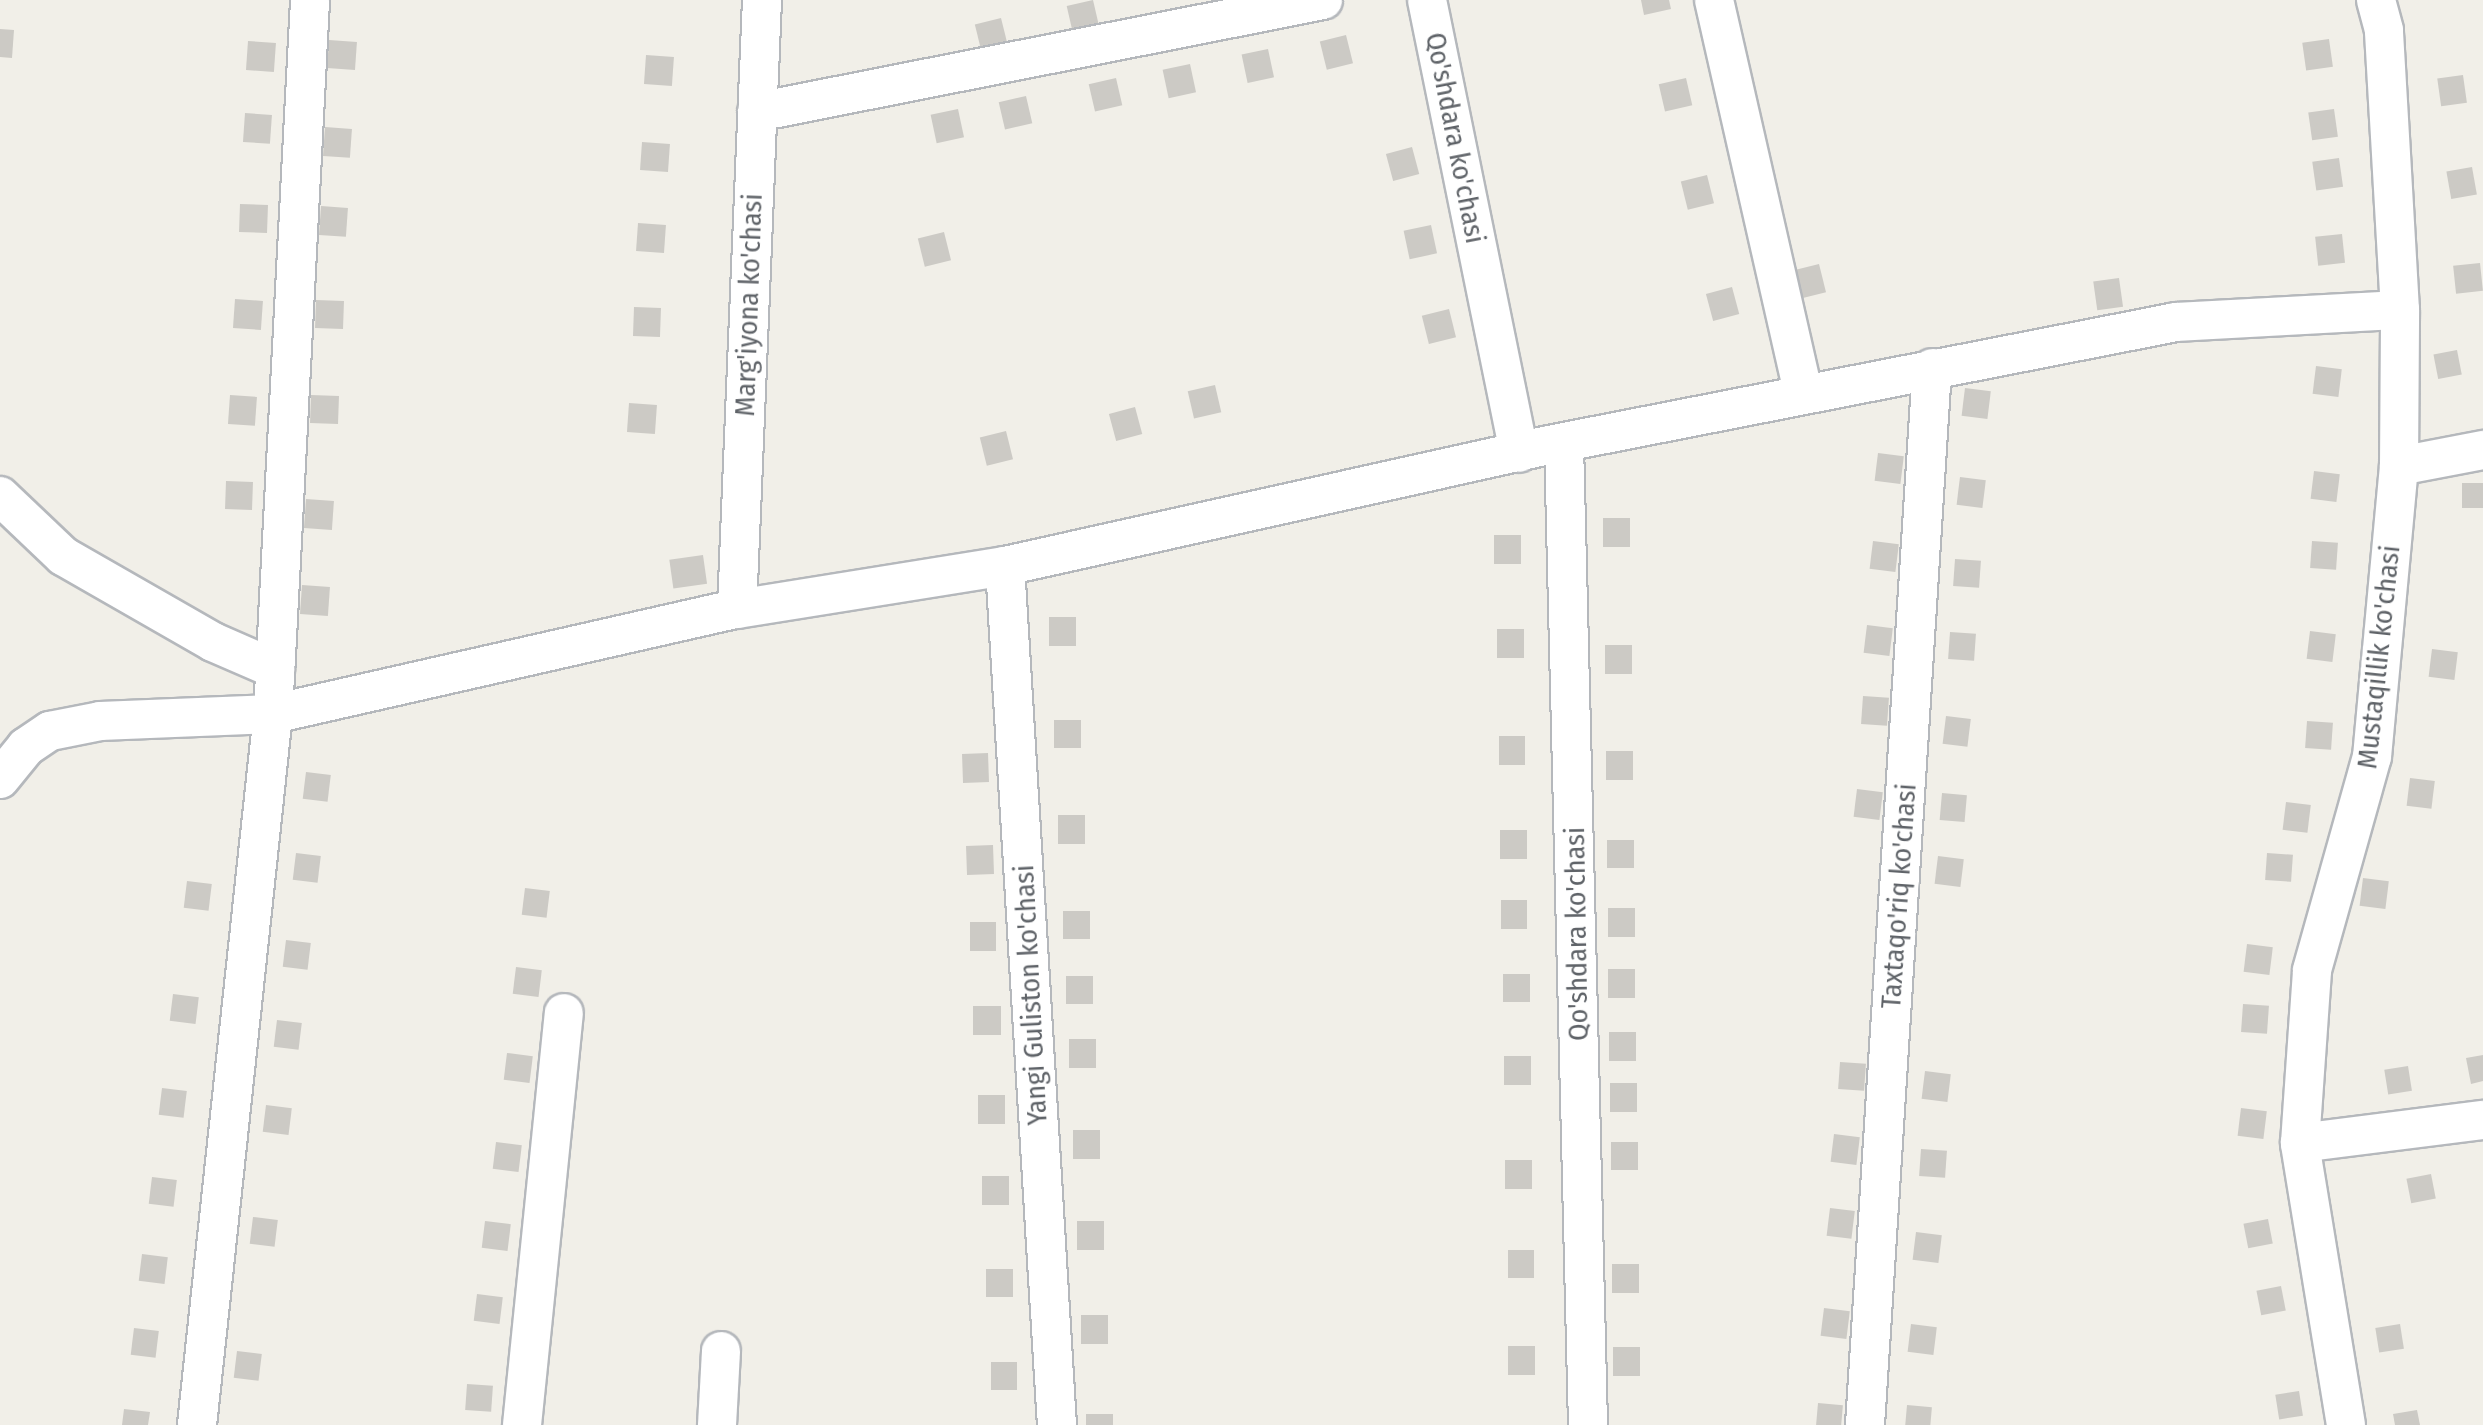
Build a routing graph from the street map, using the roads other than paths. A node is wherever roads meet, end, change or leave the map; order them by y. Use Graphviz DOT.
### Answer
graph roads {
  1 [pos="310,0"];
  2 [pos="762,0"];
  3 [pos="1322,0"];
  4 [pos="1427,0"];
  5 [pos="1714,0"];
  6 [pos="2376,0"];
  7 [pos="757,112"];
  8 [pos="2400,310"];
  9 [pos="1932,368"];
  10 [pos="1804,392"];
  11 [pos="1564,443"];
  12 [pos="2483,450"];
  13 [pos="1519,453"];
  14 [pos="2398,466"];
  15 [pos="0,496"];
  16 [pos="1005,566"];
  17 [pos="736,610"];
  18 [pos="275,669"];
  19 [pos="273,714"];
  20 [pos="0,779"];
  21 [pos="564,1013"];
  22 [pos="2483,1120"];
  23 [pos="2300,1143"];
  24 [pos="721,1351"];
  25 [pos="197,1425"];
  26 [pos="522,1425"];
  27 [pos="717,1425"];
  28 [pos="1057,1425"];
  29 [pos="1588,1425"];
  30 [pos="1865,1425"];
  31 [pos="2346,1425"];
  1 -- 18 [label="street"];
  2 -- 7 [label="street, Marg'iyona ko'chasi"];
  3 -- 7 [label="street"];
  4 -- 13 [label="street, Qo'shdara ko'chasi"];
  5 -- 10 [label="street"];
  6 -- 8 [label="street, Mustaqillik ko'chasi"];
  7 -- 17 [label="street, Marg'iyona ko'chasi"];
  8 -- 9 [label="street"];
  8 -- 14 [label="street, Mustaqillik ko'chasi"];
  9 -- 10 [label="street"];
  9 -- 30 [label="street, Taxtaqo'riq ko'chasi"];
  10 -- 11 [label="street"];
  11 -- 13 [label="street"];
  11 -- 29 [label="street, Qo'shdara ko'chasi"];
  12 -- 14 [label="street"];
  13 -- 16 [label="street"];
  14 -- 23 [label="street, Mustaqillik ko'chasi"];
  15 -- 18 [label="street"];
  16 -- 17 [label="street"];
  16 -- 28 [label="street, Yangi Guliston ko'chasi"];
  17 -- 19 [label="street"];
  18 -- 19 [label="street"];
  19 -- 20 [label="street"];
  19 -- 25 [label="street"];
  21 -- 26 [label="street"];
  22 -- 23 [label="street"];
  23 -- 31 [label="street, Mustaqillik ko'chasi"];
  24 -- 27 [label="street"];
}
